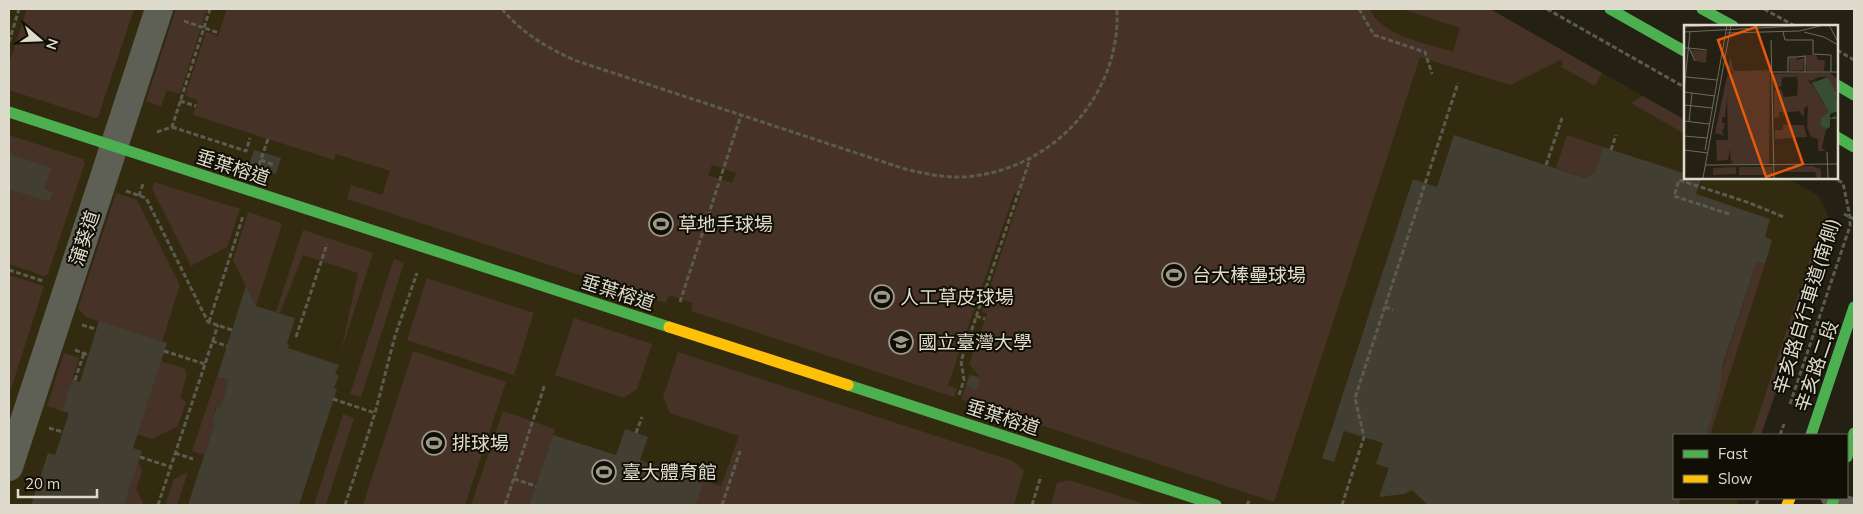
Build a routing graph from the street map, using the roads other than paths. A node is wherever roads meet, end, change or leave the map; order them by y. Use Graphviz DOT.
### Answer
graph roads {
  1 [pos="1610,9"];
  2 [pos="1702,9"];
  3 [pos="158,11"];
  4 [pos="1731,25"];
  5 [pos="1684,51"];
  6 [pos="1838,86"];
  7 [pos="1854,95"];
  8 [pos="9,112"];
  9 [pos="1838,138"];
  10 [pos="114,146"];
  11 [pos="1854,147"];
  12 [pos="1854,308"];
  13 [pos="1854,433"];
  14 [pos="1811,434"];
  15 [pos="1848,454"];
  16 [pos="9,467"];
  17 [pos="1832,499"];
  18 [pos="1216,505"];
  19 [pos="1854,505"];
  1 -- 5 [label="main road"];
  2 -- 4 [label="main road"];
  3 -- 10 [label="street, 蒲葵道"];
  6 -- 7 [label="main road"];
  8 -- 10 [label="main road, 垂葉榕道"];
  9 -- 11 [label="main road"];
  10 -- 16 [label="street, 蒲葵道"];
  10 -- 18 [label="main road, 垂葉榕道"];
  12 -- 14 [label="main road, 辛亥路二段"];
  13 -- 15 [label="main road"];
  17 -- 19 [label="lane"];
}
